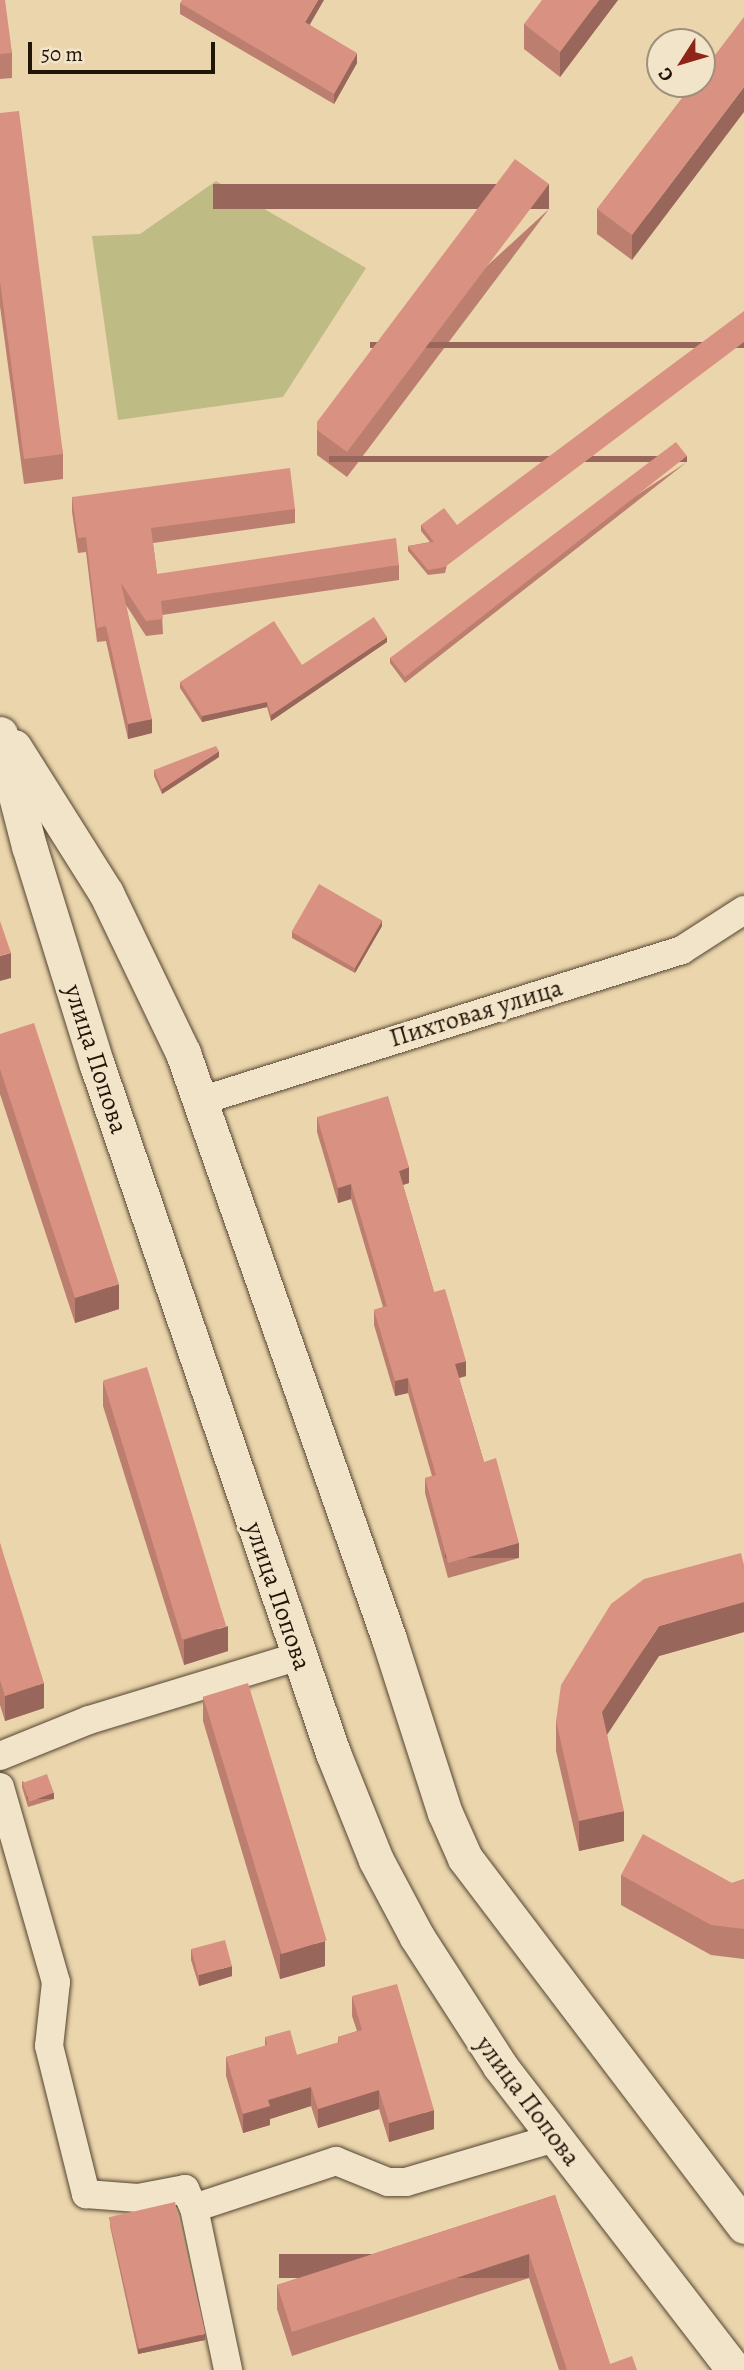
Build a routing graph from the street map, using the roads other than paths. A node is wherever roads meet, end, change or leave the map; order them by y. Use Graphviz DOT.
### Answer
graph roads {
  1 [pos="0,725"];
  2 [pos="0,734"];
  3 [pos="744,910"];
  4 [pos="200,1101"];
  5 [pos="299,1656"];
  6 [pos="0,1756"];
  7 [pos="0,1787"];
  8 [pos="555,2138"];
  9 [pos="194,2208"];
  10 [pos="744,2226"];
  11 [pos="228,2370"];
  12 [pos="734,2370"];
  1 -- 4 [label="street"];
  2 -- 5 [label="street, улица Попова"];
  3 -- 4 [label="street, Пихтовая улица"];
  4 -- 10 [label="street"];
  5 -- 6 [label="street"];
  5 -- 8 [label="street, улица Попова"];
  7 -- 9 [label="street"];
  8 -- 9 [label="street"];
  8 -- 12 [label="street, улица Попова"];
  9 -- 11 [label="street"];
}
